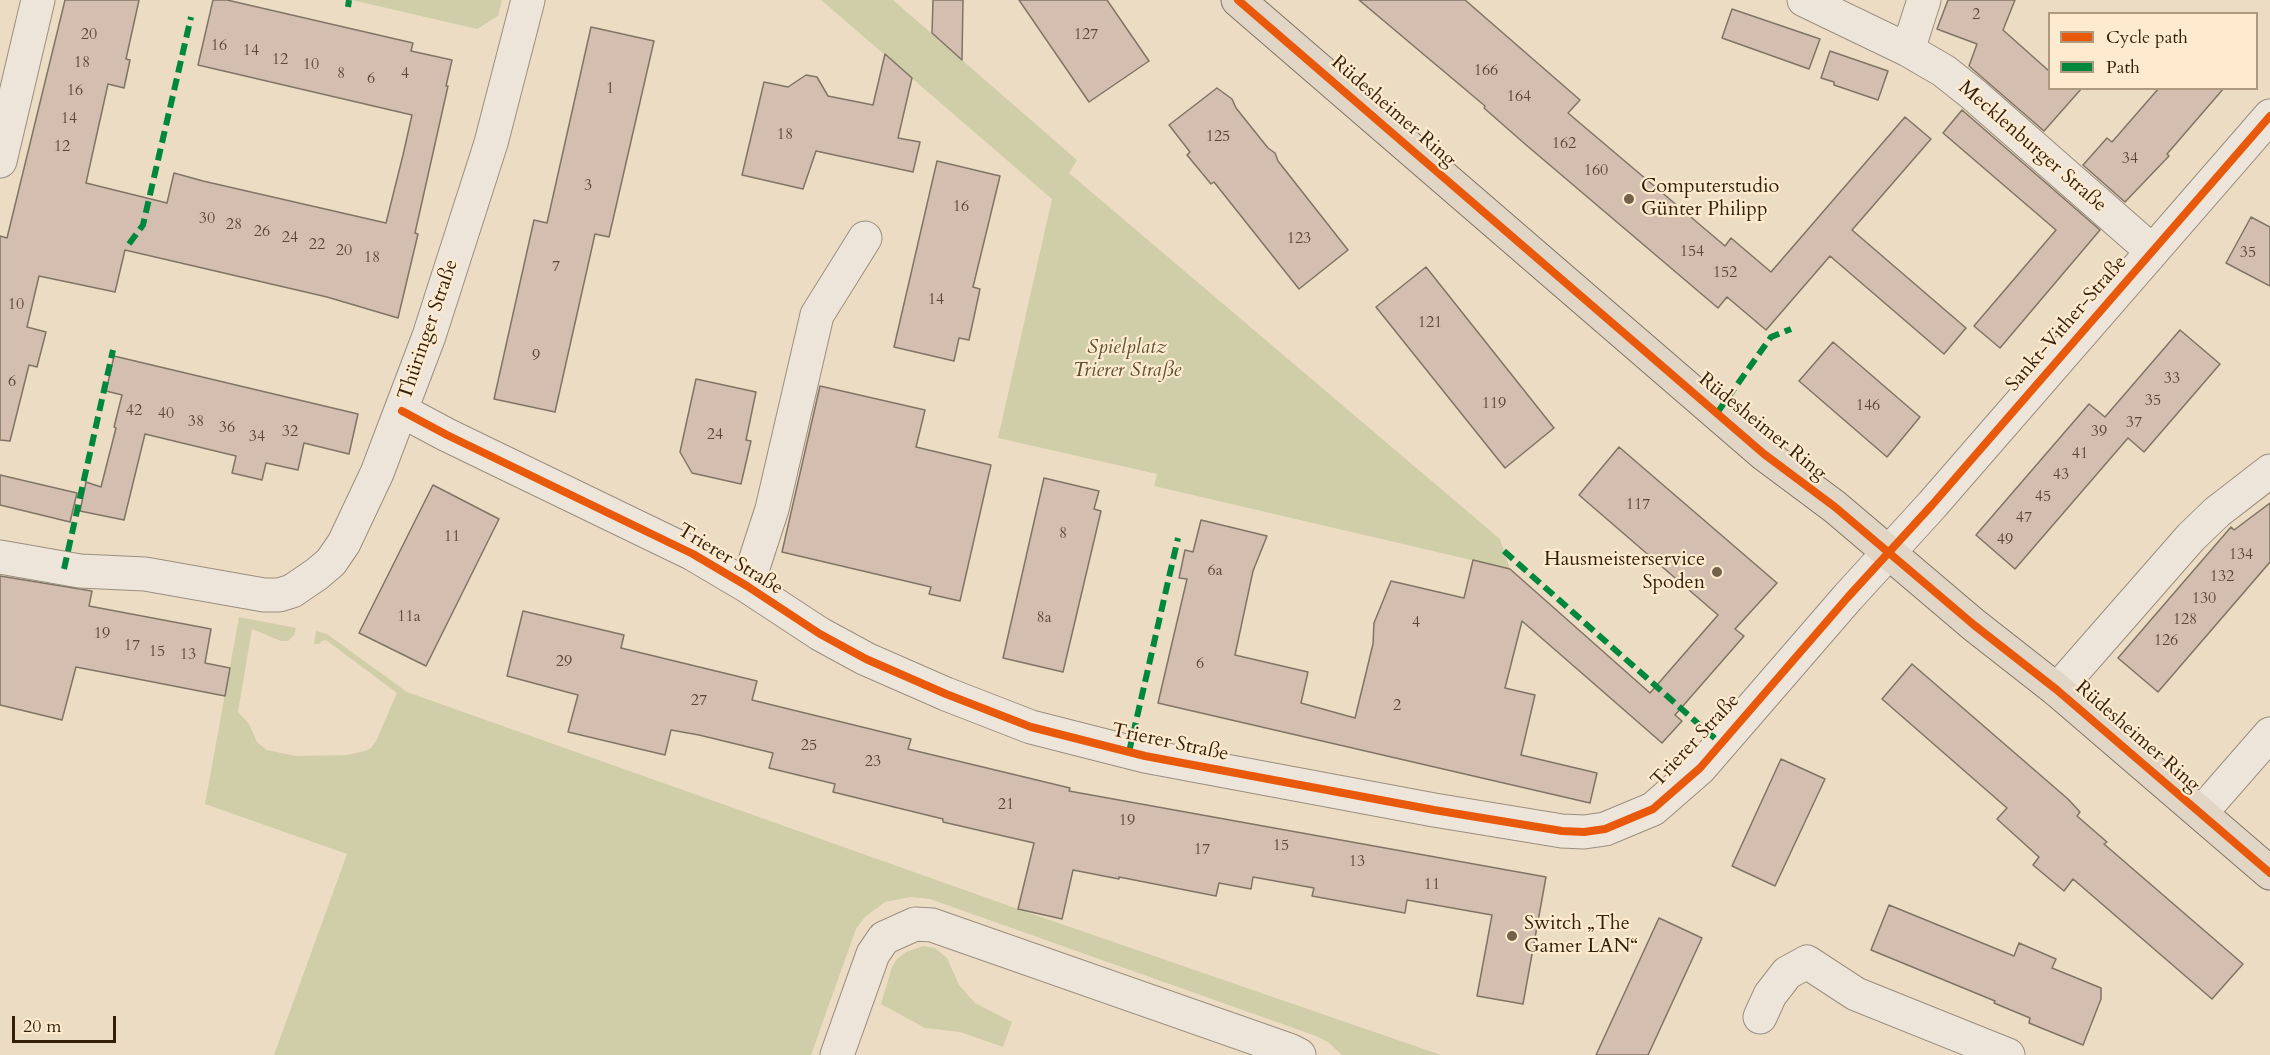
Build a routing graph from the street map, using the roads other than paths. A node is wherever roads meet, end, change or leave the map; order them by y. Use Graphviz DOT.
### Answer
graph roads {
  1 [pos="38,0"];
  2 [pos="528,0"];
  3 [pos="1238,0"];
  4 [pos="1804,0"];
  5 [pos="1923,0"];
  6 [pos="1908,50"];
  7 [pos="2270,116"];
  8 [pos="2258,151"];
  9 [pos="0,161"];
  10 [pos="865,237"];
  11 [pos="2152,251"];
  12 [pos="402,411"];
  13 [pos="2270,471"];
  14 [pos="1889,553"];
  15 [pos="0,558"];
  16 [pos="747,586"];
  17 [pos="2057,690"];
  18 [pos="2270,734"];
  19 [pos="2200,813"];
  20 [pos="2270,873"];
  21 [pos="1760,1017"];
  22 [pos="837,1055"];
  23 [pos="1299,1055"];
  24 [pos="2008,1055"];
  1 -- 9 [label="street"];
  2 -- 12 [label="street, Thüringer Straße"];
  3 -- 14 [label="main road, Rüdesheimer Ring"];
  4 -- 6 [label="street, Mecklenburger Straße"];
  5 -- 6 [label="street"];
  6 -- 11 [label="street, Mecklenburger Straße"];
  7 -- 8 [label="street, Sankt-Vither-Straße"];
  8 -- 11 [label="street, Sankt-Vither-Straße"];
  10 -- 16 [label="street, Trierer Straße"];
  11 -- 14 [label="street, Sankt-Vither-Straße"];
  12 -- 15 [label="street, Thüringer Straße"];
  12 -- 16 [label="street, Trierer Straße"];
  13 -- 17 [label="street, Rüdesheimer Ring"];
  14 -- 16 [label="street, Trierer Straße"];
  14 -- 17 [label="main road, Rüdesheimer Ring"];
  17 -- 19 [label="main road, Rüdesheimer Ring"];
  18 -- 19 [label="street, Rüdesheimer Ring"];
  19 -- 20 [label="main road, Rüdesheimer Ring"];
  21 -- 24 [label="street"];
  22 -- 23 [label="street"];
}
